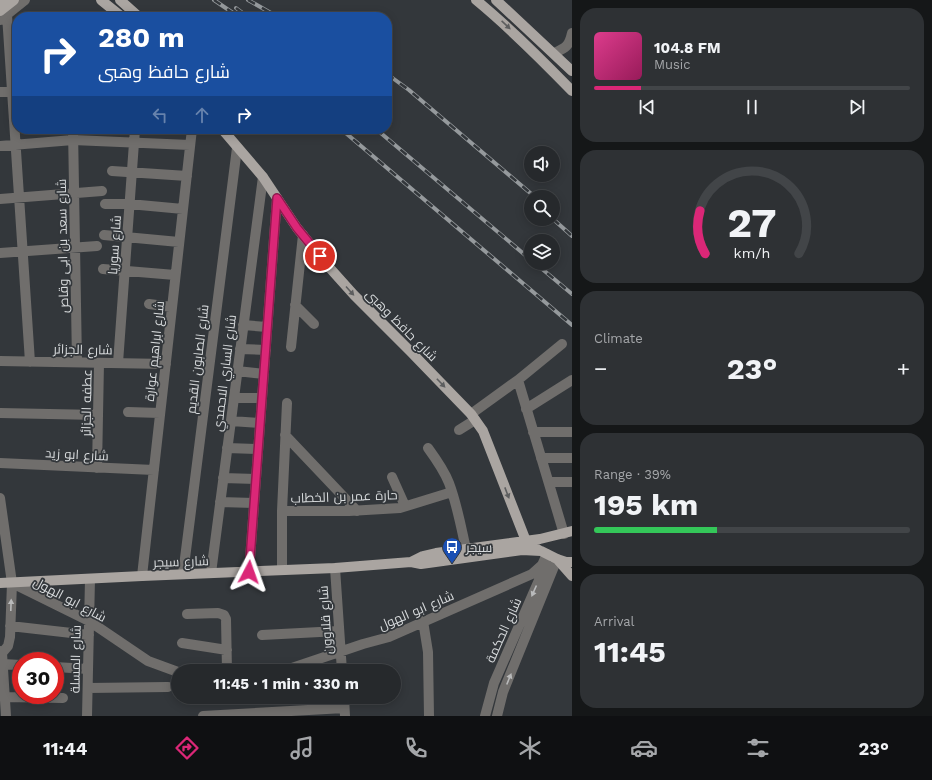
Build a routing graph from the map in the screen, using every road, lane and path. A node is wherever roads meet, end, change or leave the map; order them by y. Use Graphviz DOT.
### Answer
graph roads {
  1 [pos="14,0"];
  2 [pos="25,0"];
  3 [pos="101,0"];
  4 [pos="120,0"];
  5 [pos="476,0"];
  6 [pos="496,0"];
  7 [pos="116,12"];
  8 [pos="133,12"];
  9 [pos="2,15"];
  10 [pos="12,32"];
  11 [pos="571,40"];
  12 [pos="554,53"];
  13 [pos="572,71"];
  14 [pos="572,90"];
  15 [pos="12,91"];
  16 [pos="0,92"];
  17 [pos="16,134"];
  18 [pos="73,134"];
  19 [pos="135,134"];
  20 [pos="191,134"];
  21 [pos="226,134"];
  22 [pos="234,134"];
  23 [pos="73,140"];
  24 [pos="134,143"];
  25 [pos="16,145"];
  26 [pos="190,145"];
  27 [pos="0,146"];
  28 [pos="237,148"];
  29 [pos="255,167"];
  30 [pos="112,171"];
  31 [pos="132,172"];
  32 [pos="186,176"];
  33 [pos="263,177"];
  34 [pos="102,191"];
  35 [pos="74,193"];
  36 [pos="19,198"];
  37 [pos="277,198"];
  38 [pos="0,199"];
  39 [pos="105,204"];
  40 [pos="129,204"];
  41 [pos="183,209"];
  42 [pos="104,235"];
  43 [pos="303,235"];
  44 [pos="127,236"];
  45 [pos="179,242"];
  46 [pos="97,246"];
  47 [pos="75,248"];
  48 [pos="23,252"];
  49 [pos="0,253"];
  50 [pos="103,269"];
  51 [pos="125,270"];
  52 [pos="176,275"];
  53 [pos="149,304"];
  54 [pos="295,305"];
  55 [pos="172,307"];
  56 [pos="314,324"];
  57 [pos="243,325"];
  58 [pos="267,326"];
  59 [pos="562,344"];
  60 [pos="291,347"];
  61 [pos="240,349"];
  62 [pos="266,350"];
  63 [pos="0,361"];
  64 [pos="30,362"];
  65 [pos="77,362"];
  66 [pos="99,363"];
  67 [pos="118,363"];
  68 [pos="166,364"];
  69 [pos="237,371"];
  70 [pos="264,374"];
  71 [pos="518,380"];
  72 [pos="572,380"];
  73 [pos="234,398"];
  74 [pos="262,398"];
  75 [pos="287,403"];
  76 [pos="526,409"];
  77 [pos="128,412"];
  78 [pos="160,412"];
  79 [pos="0,413"];
  80 [pos="98,415"];
  81 [pos="473,417"];
  82 [pos="231,421"];
  83 [pos="260,423"];
  84 [pos="459,430"];
  85 [pos="533,432"];
  86 [pos="572,432"];
  87 [pos="285,435"];
  88 [pos="227,448"];
  89 [pos="428,448"];
  90 [pos="258,449"];
  91 [pos="541,458"];
  92 [pos="572,458"];
  93 [pos="0,463"];
  94 [pos="97,468"];
  95 [pos="154,470"];
  96 [pos="392,477"];
  97 [pos="223,478"];
  98 [pos="256,479"];
  99 [pos="549,482"];
  100 [pos="572,482"];
  101 [pos="452,492"];
  102 [pos="0,498"];
  103 [pos="220,502"];
  104 [pos="254,503"];
  105 [pos="405,506"];
  106 [pos="282,511"];
  107 [pos="357,511"];
  108 [pos="568,533"];
  109 [pos="526,541"];
  110 [pos="466,549"];
  111 [pos="549,555"];
  112 [pos="411,562"];
  113 [pos="572,562"];
  114 [pos="335,568"];
  115 [pos="282,570"];
  116 [pos="249,572"];
  117 [pos="211,573"];
  118 [pos="183,574"];
  119 [pos="142,576"];
  120 [pos="572,576"];
  121 [pos="90,579"];
  122 [pos="0,583"];
  123 [pos="12,583"];
  124 [pos="187,614"];
  125 [pos="89,621"];
  126 [pos="423,621"];
  127 [pos="10,626"];
  128 [pos="339,631"];
  129 [pos="89,634"];
  130 [pos="262,635"];
  131 [pos="182,643"];
  132 [pos="227,650"];
  133 [pos="1,652"];
  134 [pos="341,653"];
  135 [pos="3,664"];
  136 [pos="12,664"];
  137 [pos="227,664"];
  138 [pos="306,664"];
  139 [pos="342,664"];
  140 [pos="64,668"];
  141 [pos="88,669"];
  142 [pos="171,670"];
  143 [pos="168,687"];
  144 [pos="88,688"];
  145 [pos="3,694"];
  146 [pos="345,712"];
  147 [pos="6,716"];
  148 [pos="88,716"];
  149 [pos="203,716"];
  150 [pos="429,716"];
  151 [pos="484,716"];
  152 [pos="497,716"];
  1 -- 9 [label="main road"];
  2 -- 9 [label="street"];
  3 -- 7 [label="main road"];
  4 -- 8 [label="main road"];
  5 -- 14 [label="main road, one-way"];
  6 -- 12 [label="main road"];
  9 -- 10 [label="street"];
  11 -- 12 [label="street"];
  12 -- 13 [label="main road"];
  15 -- 16 [label="street"];
  17 -- 25 [label="street"];
  18 -- 23 [label="street, شارع سعد بن ابى وقاص"];
  19 -- 24 [label="street, شارع سوريا"];
  20 -- 26 [label="street, شارع ابراهيم عوارة"];
  21 -- 28 [label="main road, شارع حافظ وهبى"];
  22 -- 29 [label="main road"];
  23 -- 24 [label="street"];
  23 -- 25 [label="street"];
  23 -- 35 [label="street, شارع سعد بن ابى وقاص"];
  24 -- 26 [label="street"];
  24 -- 31 [label="street, شارع سوريا"];
  25 -- 27 [label="street"];
  25 -- 36 [label="street"];
  26 -- 32 [label="street, شارع ابراهيم عوارة"];
  28 -- 29 [label="main road, شارع حافظ وهبى"];
  28 -- 118 [label="street, شارع الصابون القديم"];
  29 -- 33 [label="main road, شارع حافظ وهبى"];
  30 -- 31 [label="street"];
  31 -- 32 [label="street"];
  31 -- 40 [label="street, شارع سوريا"];
  32 -- 41 [label="street, شارع ابراهيم عوارة"];
  33 -- 37 [label="main road, شارع حافظ وهبى"];
  33 -- 57 [label="street, شارع الساري الاحمدي"];
  34 -- 35 [label="street"];
  35 -- 36 [label="street"];
  35 -- 47 [label="street, شارع سعد بن ابى وقاص"];
  36 -- 38 [label="street"];
  36 -- 48 [label="street"];
  37 -- 43 [label="main road, شارع حافظ وهبى"];
  37 -- 58 [label="street"];
  39 -- 40 [label="street"];
  40 -- 41 [label="street"];
  40 -- 44 [label="street, شارع سوريا"];
  41 -- 45 [label="street, شارع ابراهيم عوارة"];
  42 -- 44 [label="street"];
  43 -- 54 [label="street"];
  43 -- 81 [label="main road, شارع حافظ وهبى, one-way"];
  44 -- 45 [label="street"];
  44 -- 51 [label="street, شارع سوريا"];
  45 -- 52 [label="street, شارع ابراهيم عوارة"];
  46 -- 47 [label="street"];
  47 -- 48 [label="street"];
  47 -- 65 [label="street, شارع سعد بن ابى وقاص"];
  48 -- 49 [label="street"];
  48 -- 64 [label="street"];
  50 -- 51 [label="street"];
  51 -- 52 [label="street"];
  51 -- 67 [label="street, شارع سوريا"];
  52 -- 55 [label="street, شارع ابراهيم عوارة"];
  53 -- 55 [label="street"];
  54 -- 56 [label="street"];
  54 -- 60 [label="street"];
  55 -- 68 [label="street, شارع ابراهيم عوارة"];
  57 -- 58 [label="street"];
  57 -- 61 [label="street, شارع الساري الاحمدي"];
  58 -- 62 [label="street"];
  59 -- 71 [label="street"];
  61 -- 62 [label="street"];
  61 -- 69 [label="street, شارع الساري الاحمدي"];
  62 -- 70 [label="street"];
  63 -- 64 [label="street, شارع الجزائر"];
  64 -- 65 [label="street, شارع الجزائر"];
  65 -- 66 [label="street, شارع الجزائر"];
  66 -- 67 [label="street, شارع الجزائر"];
  66 -- 80 [label="street, عطفه الجزائر"];
  67 -- 68 [label="street, شارع الجزائر"];
  68 -- 78 [label="street, شارع ابراهيم عوارة"];
  69 -- 70 [label="street"];
  69 -- 73 [label="street, شارع الساري الاحمدي"];
  70 -- 74 [label="street"];
  71 -- 76 [label="street"];
  71 -- 81 [label="street"];
  72 -- 76 [label="street"];
  73 -- 74 [label="street"];
  73 -- 82 [label="street, شارع الساري الاحمدي"];
  74 -- 83 [label="street"];
  75 -- 87 [label="street"];
  76 -- 85 [label="street"];
  77 -- 78 [label="street"];
  78 -- 95 [label="street, شارع ابراهيم عوارة"];
  79 -- 80 [label="street"];
  80 -- 94 [label="street, عطفه الجزائر"];
  81 -- 84 [label="street"];
  81 -- 109 [label="main road, شارع حافظ وهبى, one-way"];
  82 -- 83 [label="street"];
  82 -- 88 [label="street, شارع الساري الاحمدي"];
  83 -- 90 [label="street"];
  85 -- 86 [label="street"];
  85 -- 91 [label="street"];
  87 -- 106 [label="street"];
  87 -- 107 [label="street"];
  88 -- 90 [label="street"];
  88 -- 97 [label="street, شارع الساري الاحمدي"];
  89 -- 101 [label="street"];
  90 -- 98 [label="street"];
  91 -- 92 [label="street"];
  91 -- 99 [label="street"];
  93 -- 94 [label="street, شارع ابو زيد"];
  94 -- 95 [label="street, شارع ابو زيد"];
  95 -- 119 [label="street, شارع ابراهيم عوارة"];
  96 -- 105 [label="street"];
  97 -- 98 [label="street"];
  97 -- 103 [label="street, شارع الساري الاحمدي"];
  98 -- 104 [label="street"];
  99 -- 100 [label="street"];
  99 -- 108 [label="street"];
  101 -- 105 [label="street, حارة عمر بن الخطاب"];
  101 -- 110 [label="street"];
  102 -- 123 [label="street"];
  103 -- 104 [label="street"];
  103 -- 117 [label="street, شارع الساري الاحمدي"];
  104 -- 116 [label="street"];
  105 -- 107 [label="street, حارة عمر بن الخطاب"];
  106 -- 107 [label="street, حارة عمر بن الخطاب"];
  106 -- 115 [label="street"];
  108 -- 109 [label="main road, شارع سيجر"];
  109 -- 110 [label="main road, شارع سيجر"];
  109 -- 111 [label="main road"];
  110 -- 112 [label="main road, شارع سيجر"];
  111 -- 112 [label="main road, شارع سيجر"];
  111 -- 113 [label="main road, شارع سيجر"];
  111 -- 120 [label="main road"];
  111 -- 126 [label="street, شارع ابو الهول"];
  111 -- 151 [label="street, شارع الحكمة, one-way"];
  152 -- 111 [label="street, شارع الحكمة, one-way"];
  112 -- 114 [label="main road, شارع سيجر"];
  114 -- 115 [label="main road, شارع سيجر"];
  114 -- 128 [label="street, شارع قلاوون"];
  115 -- 116 [label="main road, شارع سيجر"];
  116 -- 117 [label="main road, شارع سيجر"];
  117 -- 118 [label="main road, شارع سيجر"];
  118 -- 119 [label="main road, شارع سيجر"];
  119 -- 121 [label="main road, شارع سيجر"];
  121 -- 123 [label="main road, شارع سيجر"];
  121 -- 125 [label="street, شارع المسلة"];
  122 -- 123 [label="main road, شارع سيجر"];
  123 -- 125 [label="street, شارع ابو الهول"];
  127 -- 123 [label="street, one-way"];
  124 -- 132 [label="street"];
  125 -- 129 [label="street, شارع المسلة"];
  125 -- 142 [label="street, شارع ابو الهول"];
  126 -- 134 [label="street, شارع ابو الهول"];
  126 -- 150 [label="street"];
  127 -- 129 [label="street"];
  127 -- 133 [label="street"];
  128 -- 130 [label="street"];
  128 -- 134 [label="street, شارع قلاوون"];
  129 -- 141 [label="street, شارع المسلة"];
  131 -- 132 [label="street"];
  132 -- 137 [label="street"];
  133 -- 135 [label="street"];
  134 -- 138 [label="street, شارع ابو الهول"];
  134 -- 139 [label="street, شارع قلاوون"];
  135 -- 136 [label="street"];
  135 -- 145 [label="street"];
  140 -- 141 [label="street"];
  141 -- 144 [label="street, شارع المسلة"];
  143 -- 144 [label="street"];
  144 -- 148 [label="street, شارع المسلة"];
  145 -- 147 [label="street"];
  146 -- 149 [label="street"];
}
